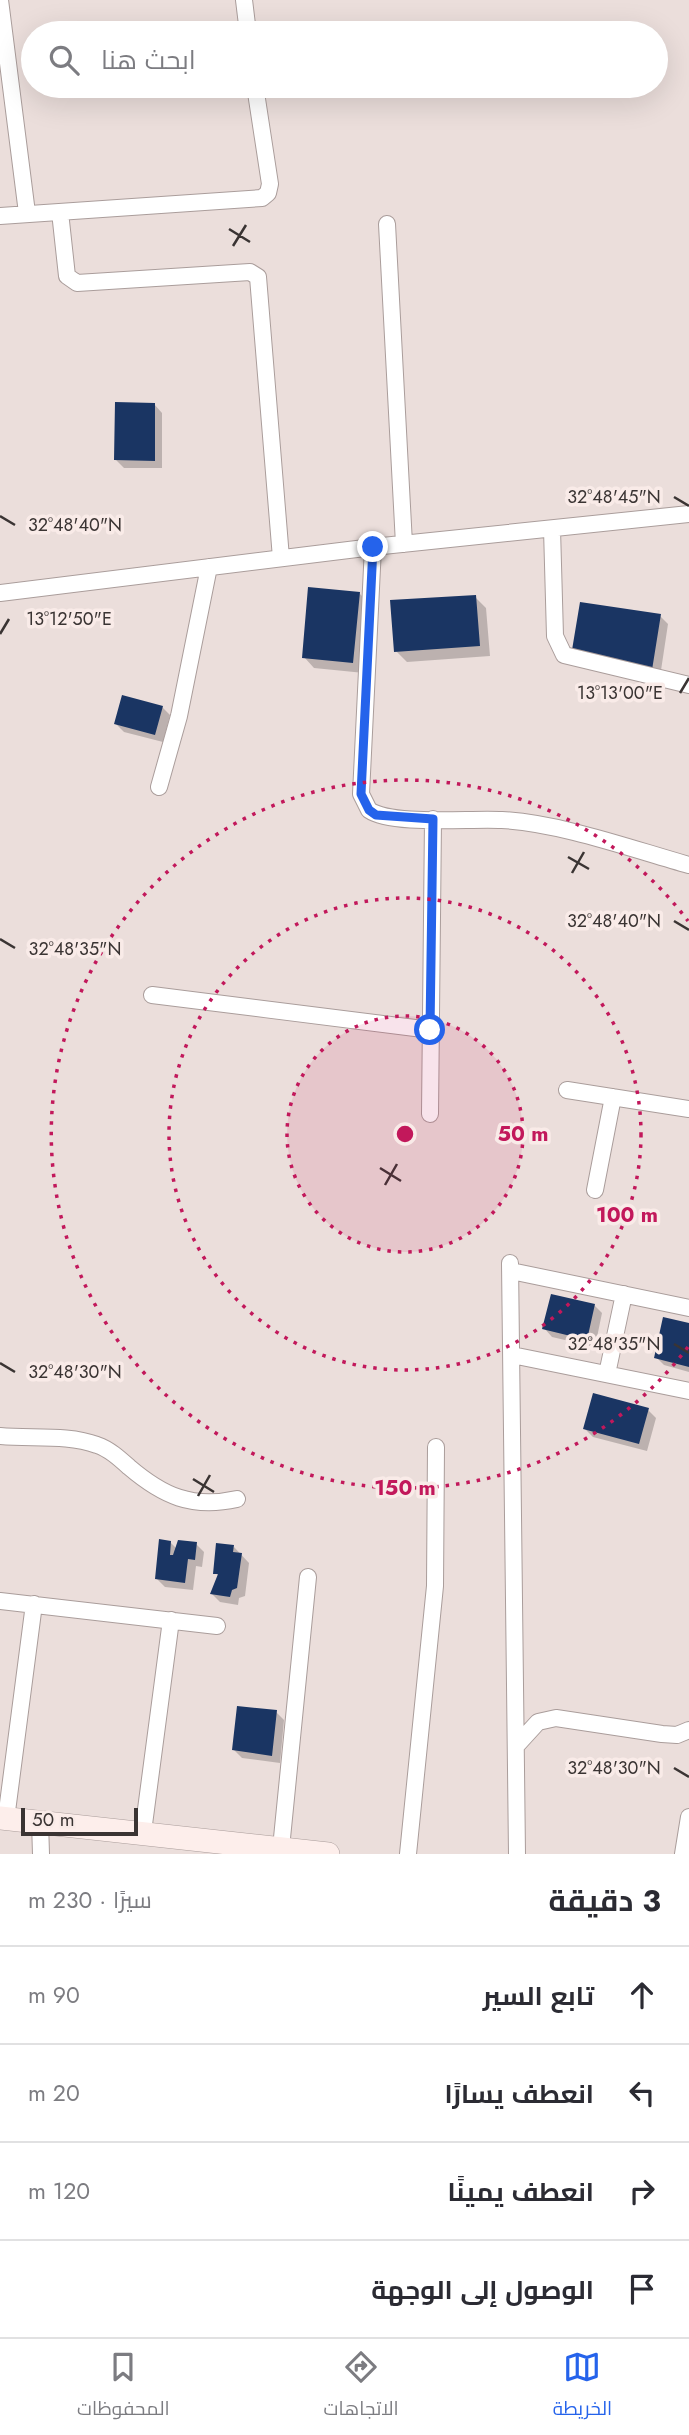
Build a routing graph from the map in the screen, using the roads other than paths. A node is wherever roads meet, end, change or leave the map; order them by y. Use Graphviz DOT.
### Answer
graph roads {
  1 [pos="0,0"];
  2 [pos="244,0"];
  3 [pos="247,21"];
  4 [pos="257,98"];
  5 [pos="60,212"];
  6 [pos="27,213"];
  7 [pos="0,216"];
  8 [pos="387,224"];
  9 [pos="689,514"];
  10 [pos="552,529"];
  11 [pos="404,544"];
  12 [pos="373,547"];
  13 [pos="281,558"];
  14 [pos="209,567"];
  15 [pos="0,593"];
  16 [pos="689,685"];
  17 [pos="159,787"];
  18 [pos="433,819"];
  19 [pos="689,865"];
  20 [pos="152,995"];
  21 [pos="430,1030"];
  22 [pos="567,1090"];
  23 [pos="612,1097"];
  24 [pos="689,1109"];
  25 [pos="430,1114"];
  26 [pos="595,1189"];
  27 [pos="624,1294"];
  28 [pos="689,1308"];
  29 [pos="512,1355"];
  30 [pos="607,1374"];
  31 [pos="689,1391"];
  32 [pos="0,1436"];
  33 [pos="436,1447"];
  34 [pos="237,1499"];
  35 [pos="307,1577"];
  36 [pos="0,1601"];
  37 [pos="34,1604"];
  38 [pos="171,1620"];
  39 [pos="216,1626"];
  40 [pos="689,1730"];
  41 [pos="517,1745"];
  42 [pos="689,1817"];
  43 [pos="3,1818"];
  44 [pos="40,1822"];
  45 [pos="143,1832"];
  46 [pos="201,1847"];
  47 [pos="281,1848"];
  48 [pos="41,1854"];
  49 [pos="322,1854"];
  50 [pos="328,1854"];
  51 [pos="408,1854"];
  52 [pos="517,1854"];
  53 [pos="683,1854"];
  1 -- 6 [label="street"];
  2 -- 3 [label="street"];
  4 -- 5 [label="street"];
  5 -- 6 [label="street"];
  5 -- 13 [label="street"];
  6 -- 7 [label="street"];
  8 -- 11 [label="street"];
  9 -- 10 [label="street"];
  10 -- 11 [label="street"];
  10 -- 16 [label="street"];
  11 -- 12 [label="street"];
  12 -- 13 [label="street"];
  12 -- 18 [label="street"];
  13 -- 14 [label="street"];
  14 -- 15 [label="street"];
  14 -- 17 [label="street"];
  18 -- 19 [label="street"];
  18 -- 21 [label="street"];
  20 -- 21 [label="street"];
  21 -- 25 [label="street"];
  22 -- 23 [label="street"];
  23 -- 24 [label="street"];
  23 -- 26 [label="street"];
  27 -- 28 [label="street"];
  27 -- 29 [label="street"];
  27 -- 30 [label="street"];
  29 -- 30 [label="street"];
  29 -- 41 [label="street"];
  30 -- 31 [label="street"];
  32 -- 34 [label="street"];
  33 -- 51 [label="street"];
  35 -- 47 [label="street"];
  36 -- 37 [label="street"];
  37 -- 38 [label="street"];
  37 -- 43 [label="street"];
  38 -- 39 [label="street"];
  38 -- 45 [label="street"];
  40 -- 41 [label="street"];
  41 -- 52 [label="street"];
  42 -- 53 [label="street"];
  43 -- 44 [label="street"];
  44 -- 45 [label="street"];
  44 -- 48 [label="street"];
  45 -- 46 [label="street"];
  46 -- 47 [label="street"];
  47 -- 49 [label="street"];
  49 -- 50 [label="street"];
}
